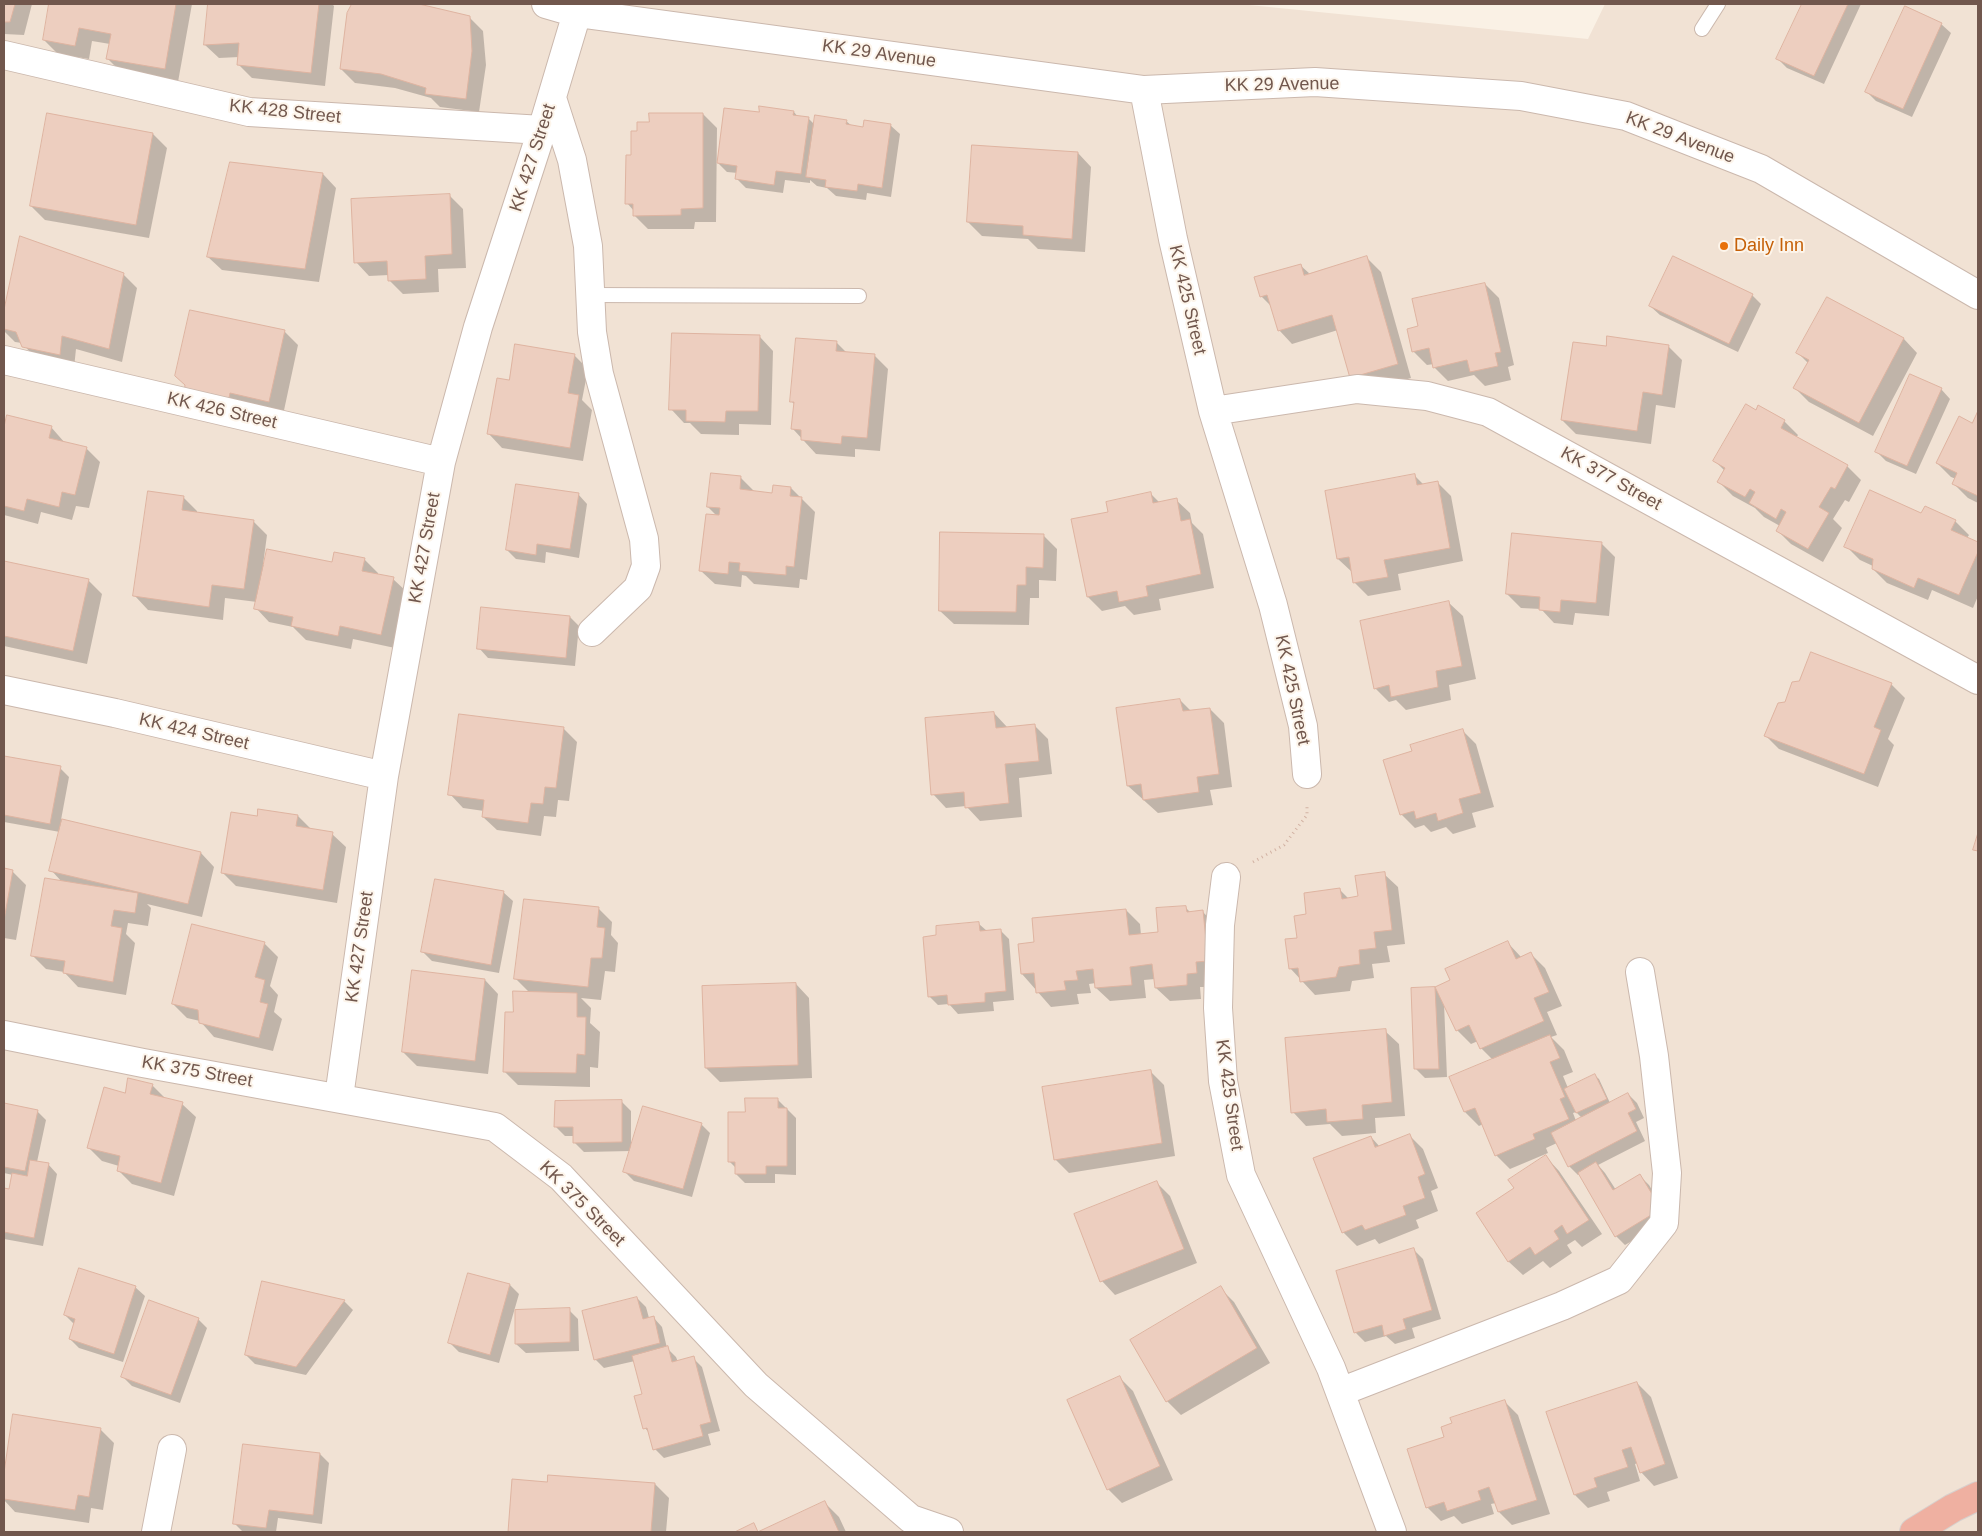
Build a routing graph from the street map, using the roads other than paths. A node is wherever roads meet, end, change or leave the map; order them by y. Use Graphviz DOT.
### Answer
graph roads {
  1 [pos="546,4"];
  2 [pos="1718,4"];
  3 [pos="577,8"];
  4 [pos="1702,29"];
  5 [pos="4,55"];
  6 [pos="1144,90"];
  7 [pos="552,98"];
  8 [pos="542,130"];
  9 [pos="590,295"];
  10 [pos="1978,295"];
  11 [pos="859,296"];
  12 [pos="4,360"];
  13 [pos="1213,411"];
  14 [pos="441,462"];
  15 [pos="592,632"];
  16 [pos="1978,680"];
  17 [pos="4,690"];
  18 [pos="1307,774"];
  19 [pos="384,776"];
  20 [pos="1226,877"];
  21 [pos="1640,972"];
  22 [pos="4,1035"];
  23 [pos="339,1097"];
  24 [pos="1340,1392"];
  25 [pos="172,1449"];
  26 [pos="1978,1496"];
  27 [pos="156,1532"];
  28 [pos="949,1532"];
  29 [pos="1392,1532"];
  30 [pos="1914,1532"];
  1 -- 3 [label="street, KK 29 Avenue"];
  2 -- 4 [label="lane"];
  3 -- 6 [label="street, KK 29 Avenue"];
  3 -- 7 [label="street, KK 427 Street"];
  5 -- 8 [label="street, KK 428 Street"];
  6 -- 10 [label="street, KK 29 Avenue"];
  6 -- 13 [label="street, KK 425 Street"];
  7 -- 8 [label="street, KK 427 Street"];
  7 -- 9 [label="street"];
  8 -- 14 [label="street, KK 427 Street"];
  9 -- 11 [label="lane"];
  9 -- 15 [label="street"];
  12 -- 14 [label="street, KK 426 Street"];
  13 -- 16 [label="street, KK 377 Street"];
  13 -- 18 [label="street, KK 425 Street"];
  14 -- 19 [label="street, KK 427 Street"];
  17 -- 19 [label="street, KK 424 Street"];
  19 -- 23 [label="street, KK 427 Street"];
  20 -- 24 [label="street, KK 425 Street"];
  21 -- 24 [label="street"];
  22 -- 23 [label="street, KK 375 Street"];
  23 -- 28 [label="street, KK 375 Street"];
  24 -- 29 [label="street, KK 425 Street"];
  25 -- 27 [label="street"];
  26 -- 30 [label="highway"];
}
